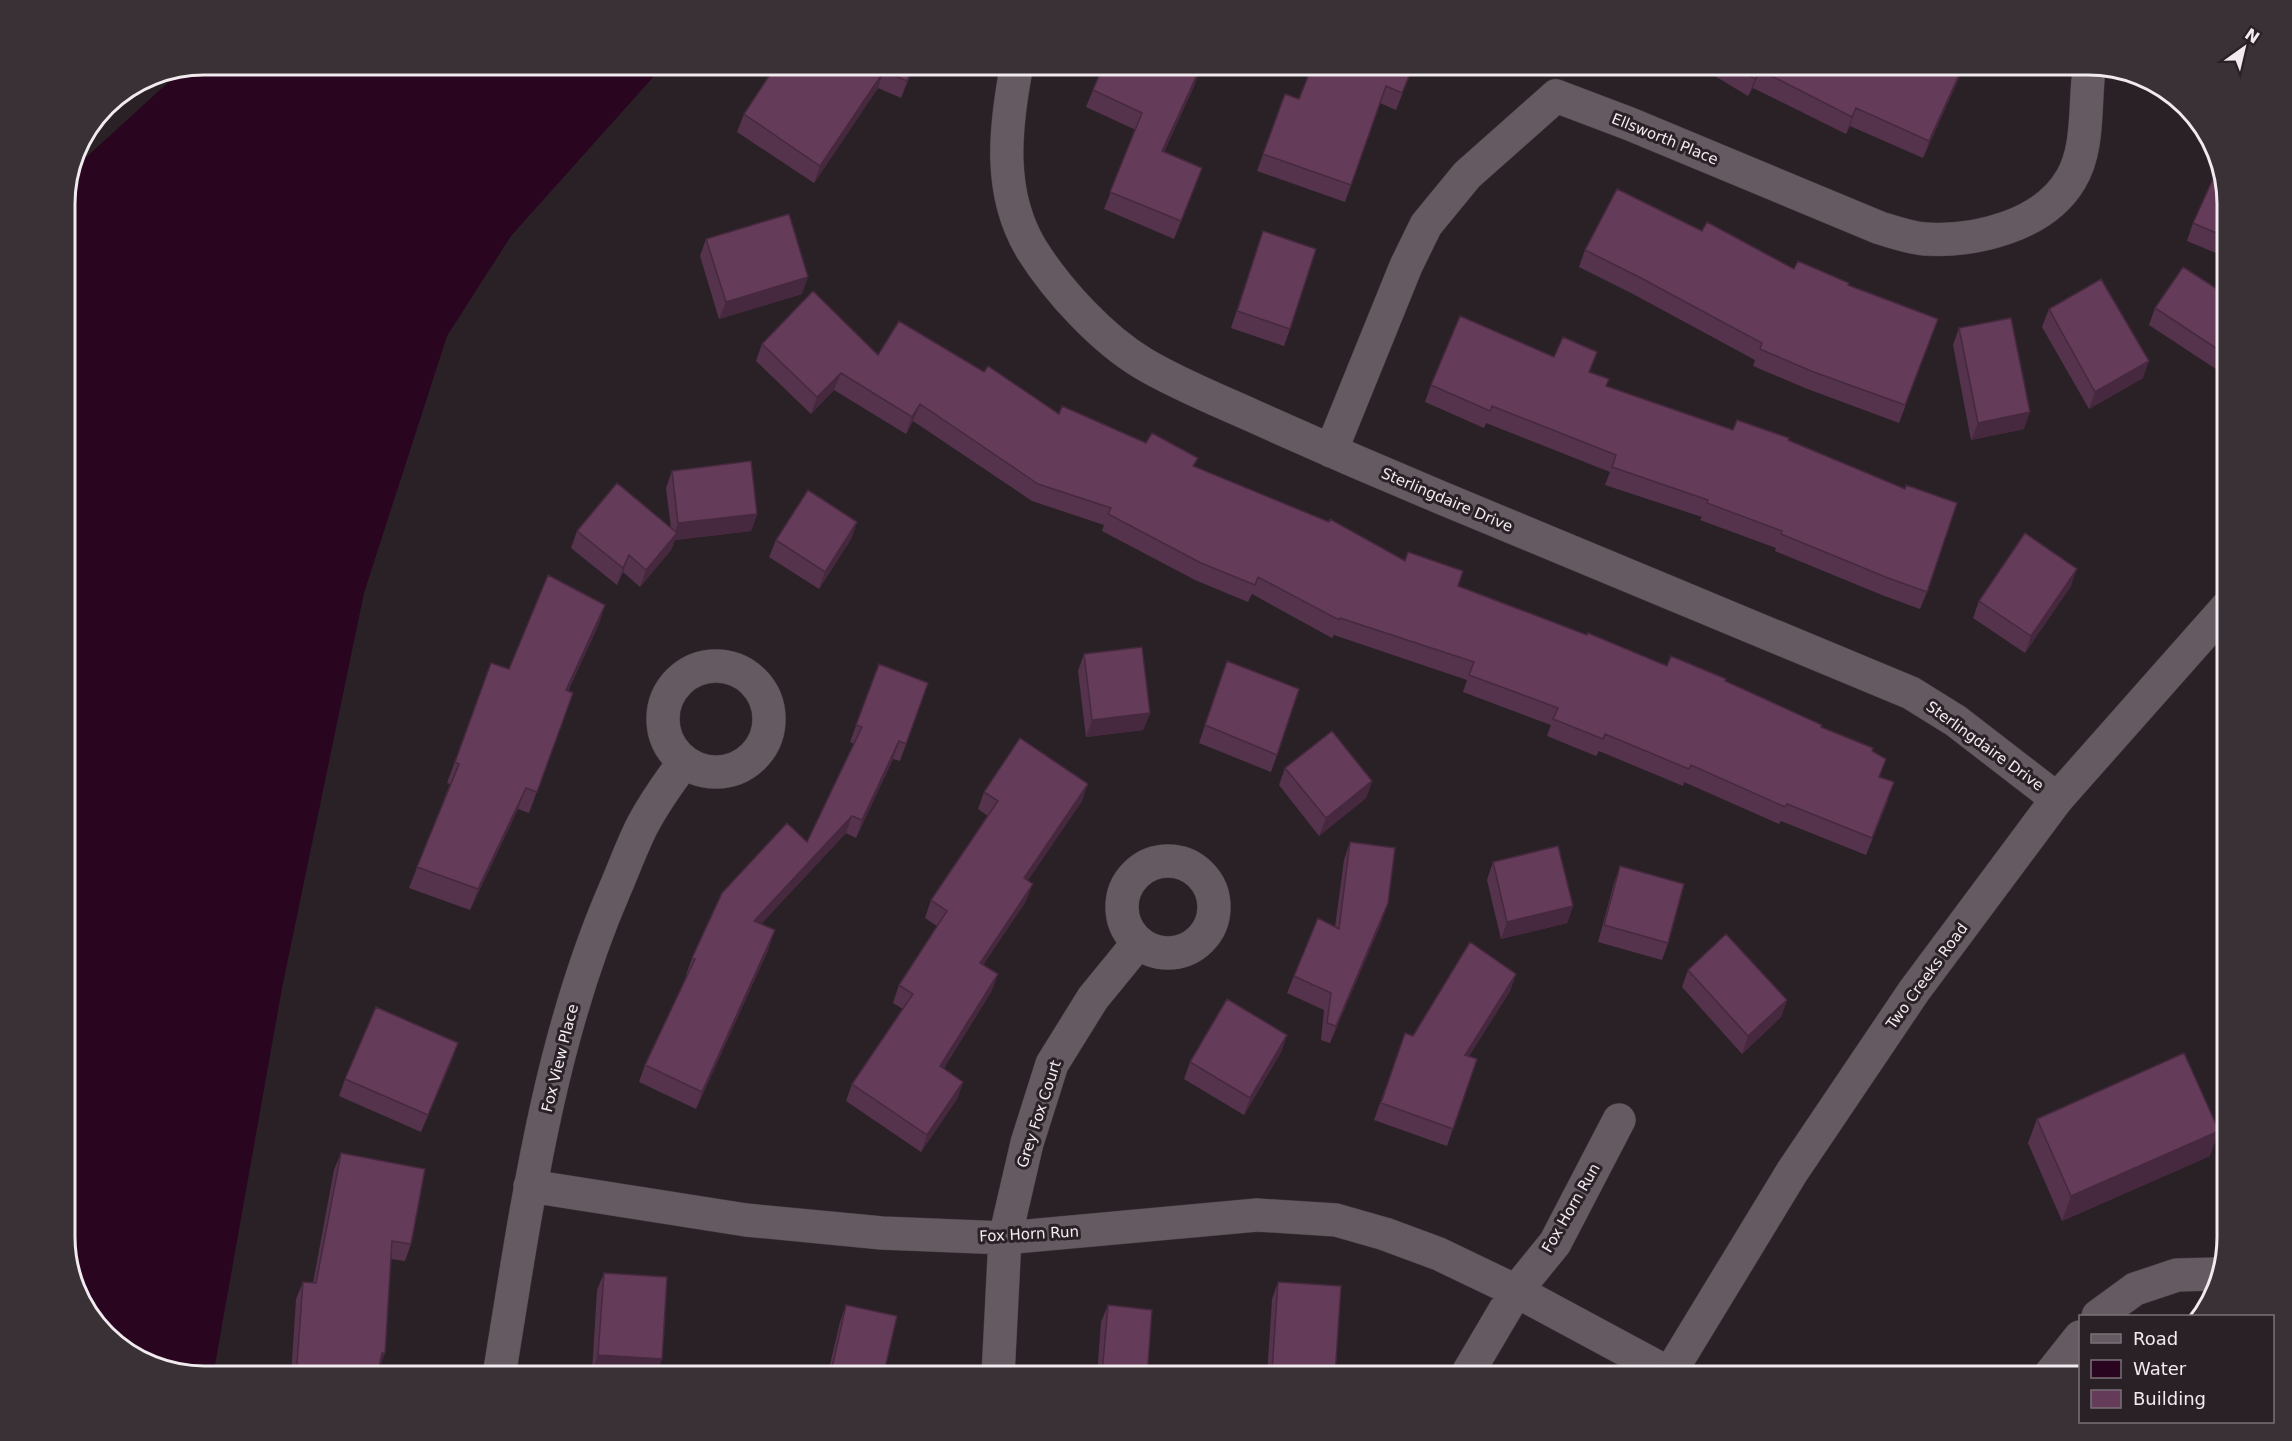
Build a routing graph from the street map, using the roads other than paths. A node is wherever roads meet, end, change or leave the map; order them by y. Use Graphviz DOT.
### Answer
graph roads {
  1 [pos="1015,75"];
  2 [pos="2088,80"];
  3 [pos="1331,451"];
  4 [pos="2217,619"];
  5 [pos="684,762"];
  6 [pos="2057,799"];
  7 [pos="1138,944"];
  8 [pos="1619,1120"];
  9 [pos="530,1186"];
  10 [pos="1005,1238"];
  11 [pos="2211,1274"];
  12 [pos="1516,1291"];
  13 [pos="2101,1315"];
  14 [pos="2079,1338"];
  15 [pos="501,1366"];
  16 [pos="999,1366"];
  17 [pos="1472,1366"];
  18 [pos="1652,1366"];
  19 [pos="1676,1366"];
  20 [pos="2058,1366"];
  1 -- 3 [label="street, Sterlingdaire Drive"];
  2 -- 3 [label="street, Ellsworth Place"];
  3 -- 6 [label="street, Sterlingdaire Drive"];
  4 -- 6 [label="street, Two Creeks Road"];
  5 -- 9 [label="street, Fox View Place"];
  6 -- 19 [label="street, Two Creeks Road"];
  7 -- 10 [label="street, Grey Fox Court"];
  8 -- 12 [label="street, Fox Horn Run"];
  9 -- 10 [label="street, Fox Horn Run"];
  9 -- 15 [label="street, Fox View Place"];
  10 -- 12 [label="street, Fox Horn Run"];
  10 -- 16 [label="street, Grey Fox Court"];
  11 -- 13 [label="street"];
  12 -- 17 [label="street, Fox Horn Run"];
  12 -- 18 [label="street, Fox Horn Run"];
  14 -- 20 [label="street"];
}
